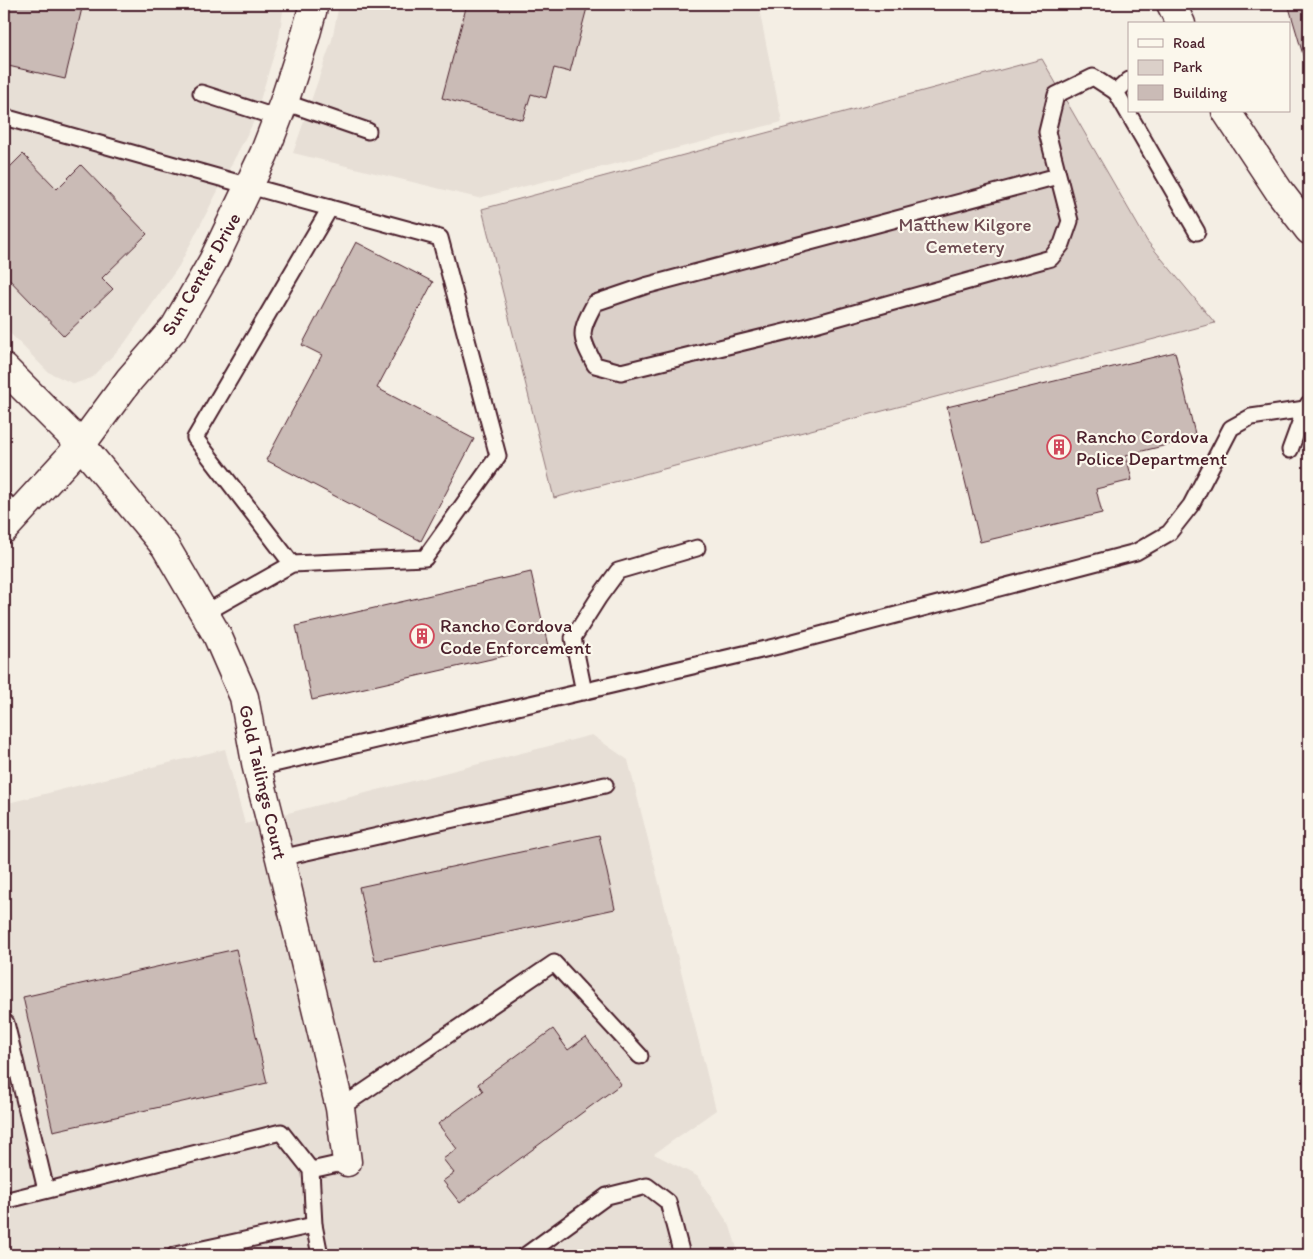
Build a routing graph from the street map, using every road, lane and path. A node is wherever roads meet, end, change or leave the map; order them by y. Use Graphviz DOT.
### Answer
graph roads {
  1 [pos="314,4"];
  2 [pos="1171,4"];
  3 [pos="1180,22"];
  4 [pos="1128,81"];
  5 [pos="1116,92"];
  6 [pos="200,93"];
  7 [pos="281,110"];
  8 [pos="1227,112"];
  9 [pos="4,117"];
  10 [pos="368,131"];
  11 [pos="1058,176"];
  12 [pos="249,186"];
  13 [pos="330,208"];
  14 [pos="1309,230"];
  15 [pos="1197,232"];
  16 [pos="4,368"];
  17 [pos="1307,406"];
  18 [pos="80,445"];
  19 [pos="1290,450"];
  20 [pos="8,515"];
  21 [pos="698,548"];
  22 [pos="292,564"];
  23 [pos="205,612"];
  24 [pos="584,692"];
  25 [pos="257,768"];
  26 [pos="605,784"];
  27 [pos="280,858"];
  28 [pos="4,1023"];
  29 [pos="640,1056"];
  30 [pos="340,1108"];
  31 [pos="346,1162"];
  32 [pos="311,1170"];
  33 [pos="46,1190"];
  34 [pos="4,1201"];
  35 [pos="314,1224"];
  36 [pos="175,1255"];
  37 [pos="320,1255"];
  38 [pos="526,1255"];
  39 [pos="682,1255"];
  1 -- 7 [label="street, Sun Center Drive"];
  2 -- 3 [label="street"];
  4 -- 5 [label="lane"];
  5 -- 11 [label="lane"];
  5 -- 15 [label="lane"];
  6 -- 7 [label="lane"];
  7 -- 10 [label="lane"];
  7 -- 12 [label="street, Sun Center Drive"];
  8 -- 14 [label="street"];
  9 -- 12 [label="lane"];
  11 -- 11 [label="lane"];
  12 -- 13 [label="lane"];
  12 -- 18 [label="street, Sun Center Drive"];
  13 -- 22 [label="lane"];
  13 -- 22 [label="lane"];
  16 -- 18 [label="street, Gold Tailings Court"];
  17 -- 19 [label="lane"];
  17 -- 24 [label="lane"];
  18 -- 20 [label="street, Sun Center Drive"];
  18 -- 23 [label="street, Gold Tailings Court"];
  21 -- 24 [label="lane"];
  22 -- 23 [label="lane"];
  23 -- 25 [label="street, Gold Tailings Court"];
  24 -- 25 [label="lane"];
  25 -- 27 [label="street, Gold Tailings Court"];
  26 -- 27 [label="lane"];
  27 -- 30 [label="street, Gold Tailings Court"];
  28 -- 33 [label="lane"];
  29 -- 30 [label="lane"];
  30 -- 31 [label="street, Gold Tailings Court"];
  31 -- 32 [label="lane"];
  32 -- 33 [label="lane"];
  32 -- 35 [label="lane"];
  33 -- 34 [label="lane"];
  35 -- 36 [label="lane"];
  35 -- 37 [label="lane"];
  38 -- 39 [label="lane"];
}
